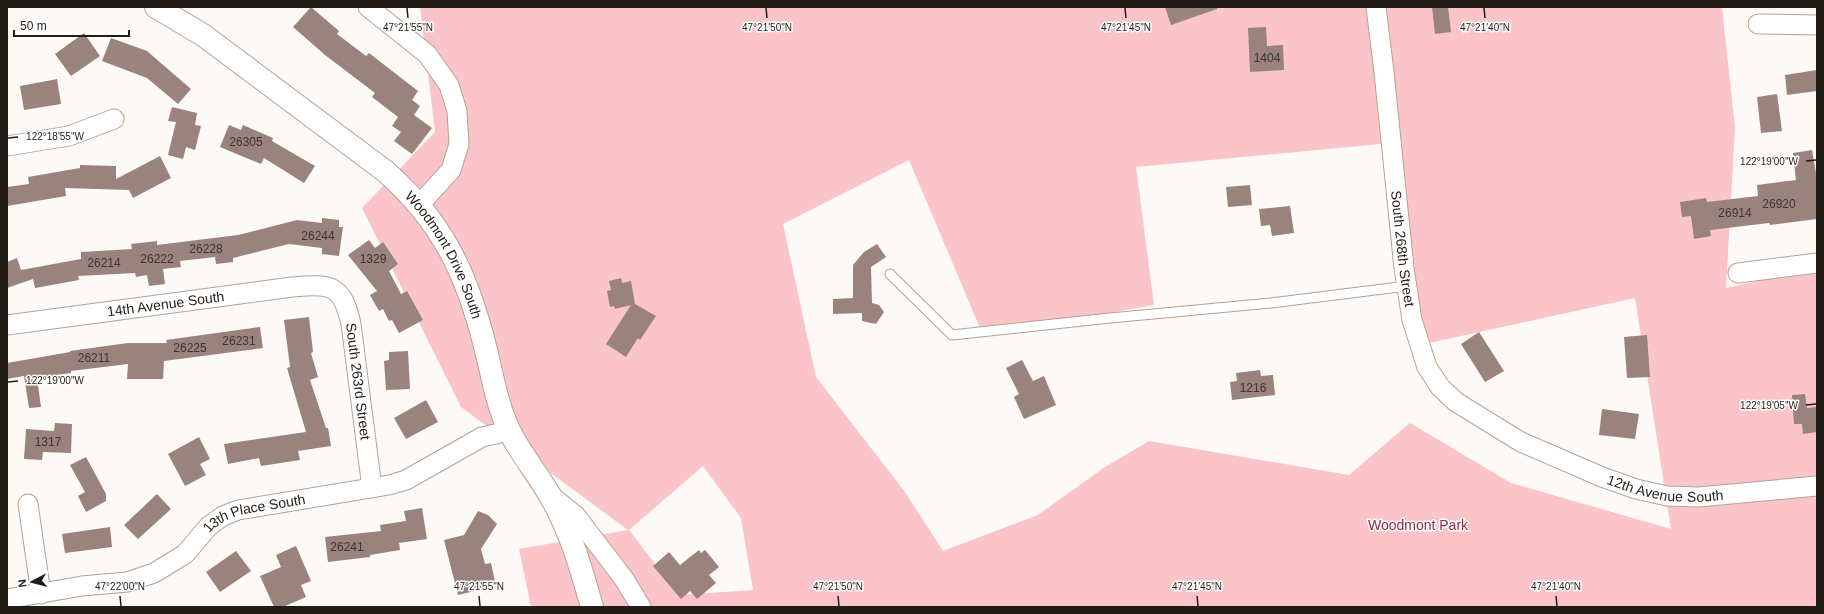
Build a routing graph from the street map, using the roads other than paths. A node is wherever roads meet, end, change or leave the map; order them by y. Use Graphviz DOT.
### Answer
graph roads {
  1 [pos="156,7"];
  2 [pos="368,7"];
  3 [pos="1376,7"];
  4 [pos="1758,24"];
  5 [pos="1817,25"];
  6 [pos="114,119"];
  7 [pos="7,146"];
  8 [pos="419,204"];
  9 [pos="1817,263"];
  10 [pos="1738,273"];
  11 [pos="890,274"];
  12 [pos="325,285"];
  13 [pos="1407,286"];
  14 [pos="7,325"];
  15 [pos="509,431"];
  16 [pos="1521,442"];
  17 [pos="1817,486"];
  18 [pos="372,488"];
  19 [pos="550,495"];
  20 [pos="28,504"];
  21 [pos="41,594"];
  22 [pos="7,599"];
  23 [pos="592,607"];
  24 [pos="641,607"];
  1 -- 8 [label="main road, Woodmont Drive South"];
  2 -- 8 [label="street"];
  3 -- 13 [label="street, South 268th Street"];
  4 -- 5 [label="street"];
  6 -- 7 [label="street"];
  8 -- 15 [label="main road, Woodmont Drive South"];
  9 -- 10 [label="street"];
  11 -- 13 [label="lane"];
  12 -- 14 [label="street, 14th Avenue South"];
  12 -- 18 [label="street, South 263rd Street"];
  13 -- 16 [label="street, South 268th Street"];
  15 -- 18 [label="street, 13th Place South"];
  15 -- 19 [label="main road, Woodmont Drive South"];
  16 -- 17 [label="street, 12th Avenue South"];
  18 -- 21 [label="street, 13th Place South"];
  19 -- 23 [label="main road, Woodmont Drive South"];
  19 -- 24 [label="street"];
  20 -- 21 [label="street"];
  21 -- 22 [label="street, 13th Place South"];
}
